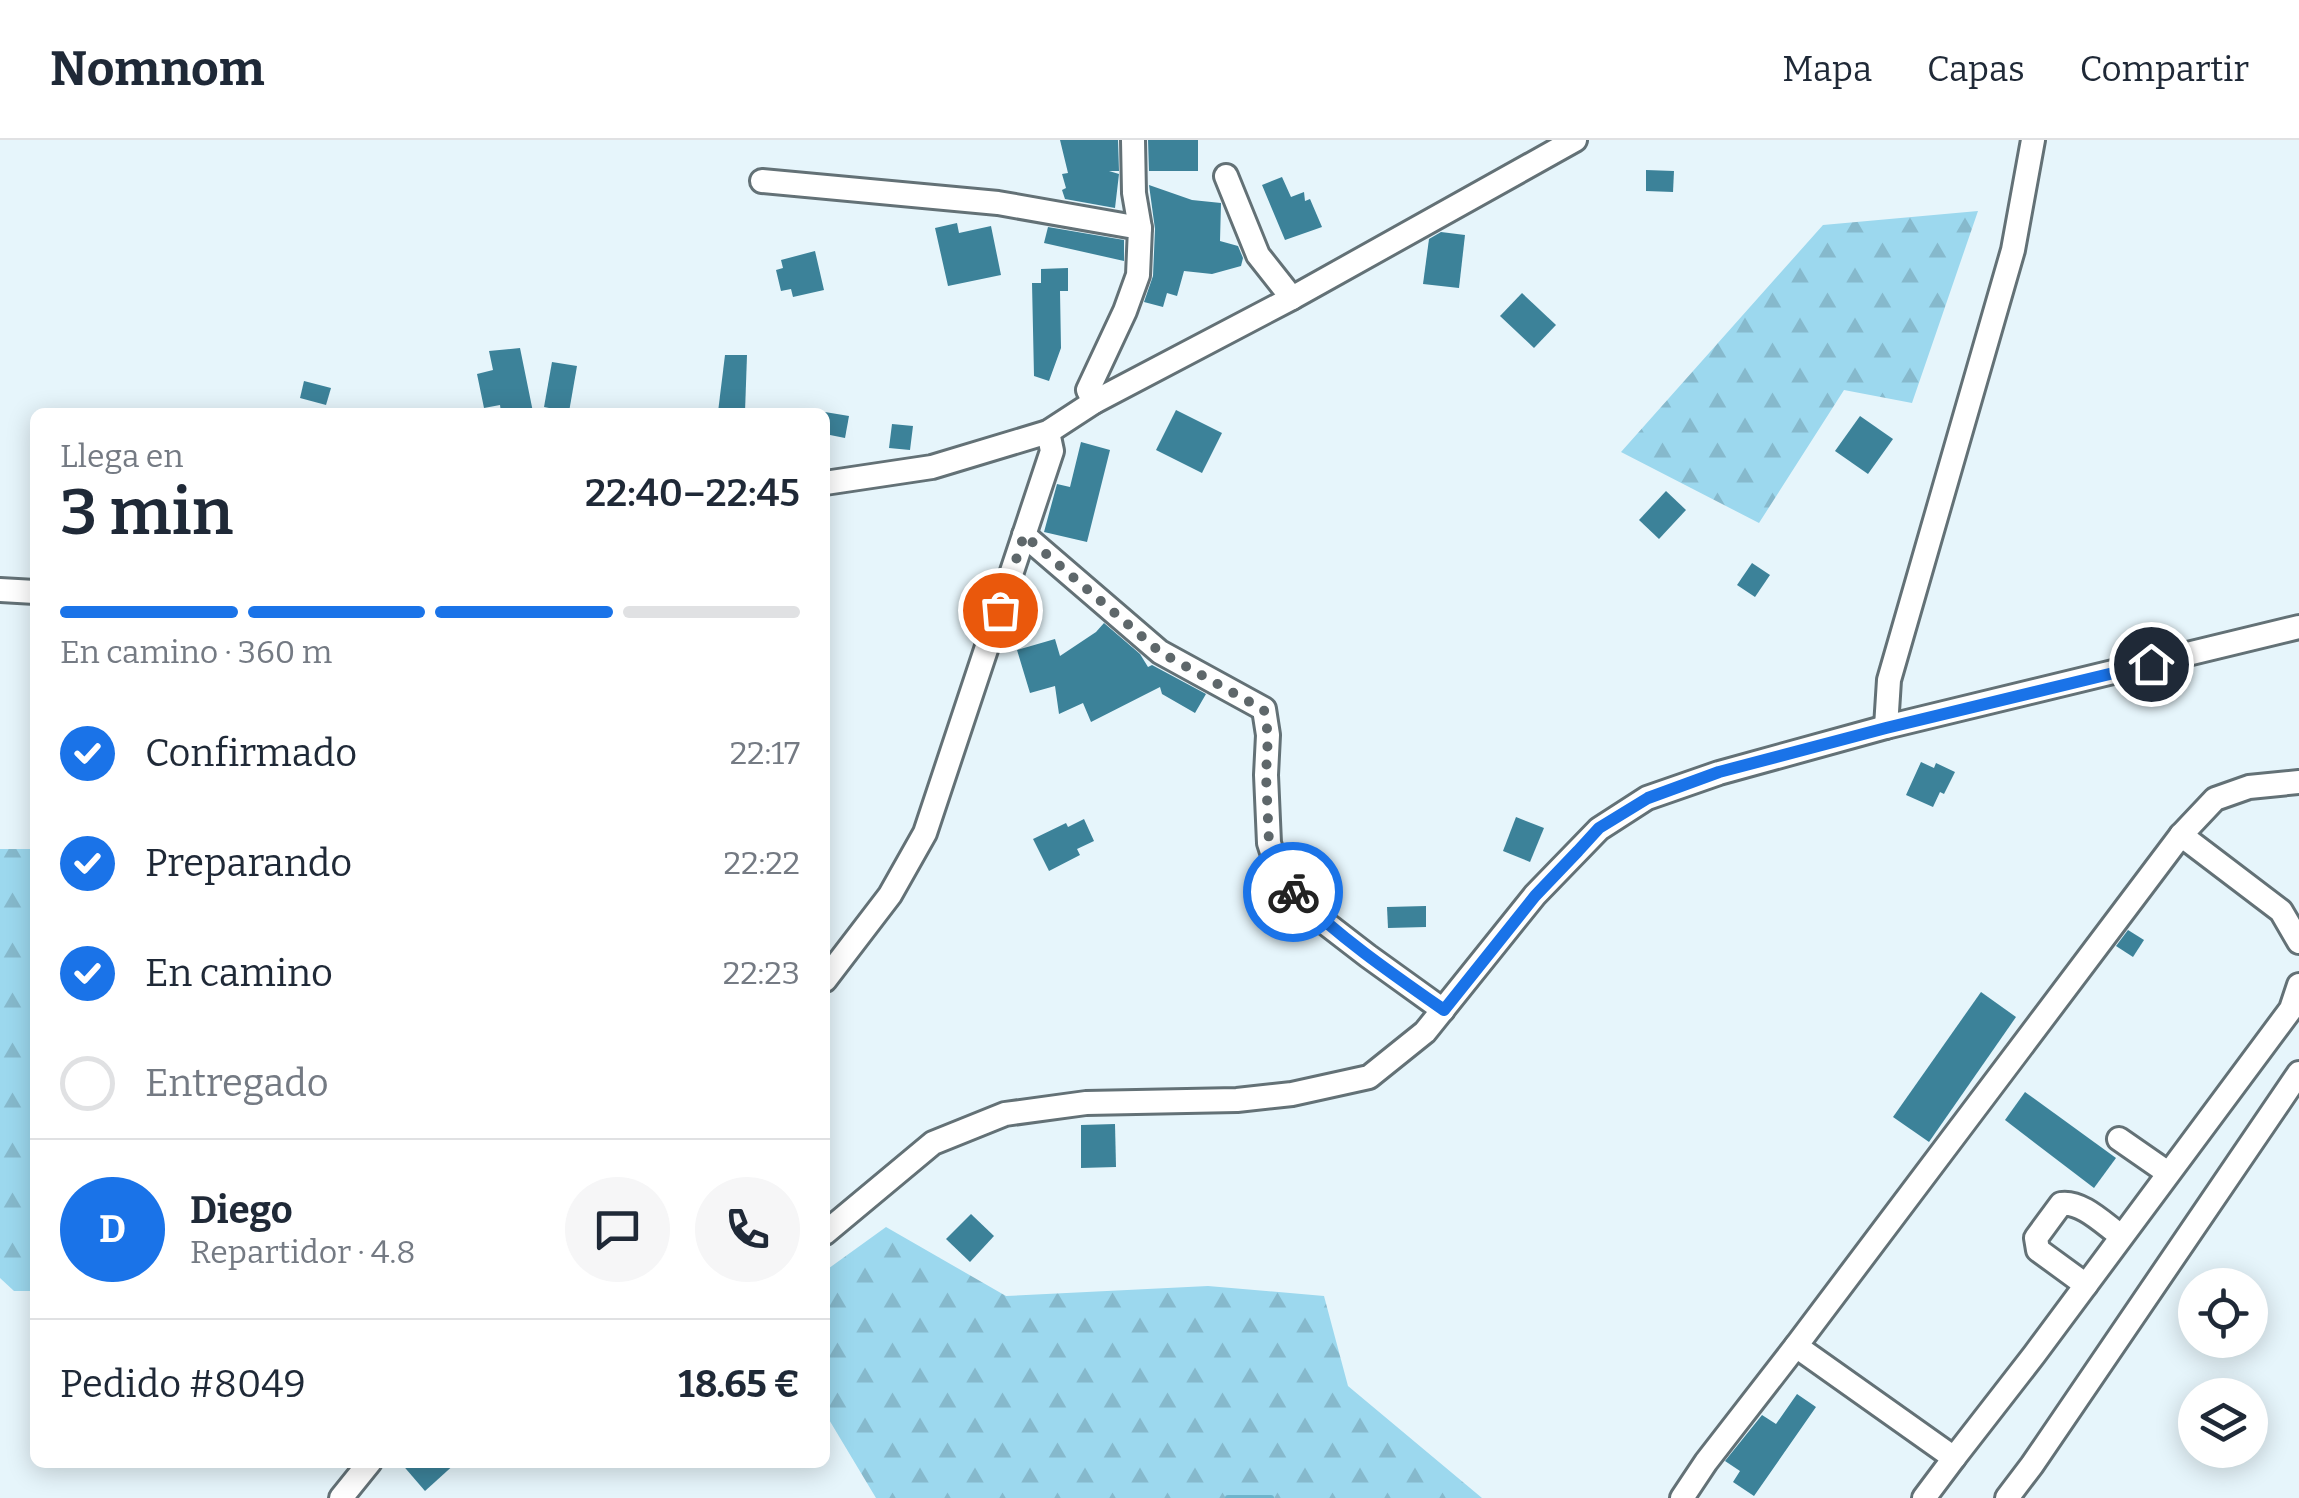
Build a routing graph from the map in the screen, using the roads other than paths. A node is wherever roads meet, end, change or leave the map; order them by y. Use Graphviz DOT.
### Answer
graph roads {
  1 [pos="1133,140"];
  2 [pos="1575,140"];
  3 [pos="2033,140"];
  4 [pos="1226,176"];
  5 [pos="762,181"];
  6 [pos="1140,228"];
  7 [pos="1292,298"];
  8 [pos="1094,402"];
  9 [pos="1038,436"];
  10 [pos="830,482"];
  11 [pos="1024,535"];
  12 [pos="0,590"];
  13 [pos="30,592"];
  14 [pos="2299,627"];
  15 [pos="1886,728"];
  16 [pos="2299,782"];
  17 [pos="2181,834"];
  18 [pos="2299,942"];
  19 [pos="830,973"];
  20 [pos="2299,985"];
  21 [pos="1444,1010"];
  22 [pos="2299,1073"];
  23 [pos="2119,1139"];
  24 [pos="2168,1173"];
  25 [pos="830,1229"];
  26 [pos="2122,1236"];
  27 [pos="2086,1285"];
  28 [pos="1796,1346"];
  29 [pos="1954,1458"];
  30 [pos="365,1468"];
  31 [pos="340,1498"];
  32 [pos="1682,1498"];
  33 [pos="1924,1498"];
  34 [pos="2007,1498"];
  1 -- 6 [label="street"];
  2 -- 7 [label="street"];
  3 -- 15 [label="street"];
  4 -- 7 [label="street"];
  5 -- 6 [label="street"];
  6 -- 8 [label="street"];
  7 -- 8 [label="street"];
  8 -- 9 [label="street"];
  9 -- 10 [label="street"];
  9 -- 11 [label="street"];
  11 -- 19 [label="street"];
  11 -- 21 [label="street"];
  12 -- 13 [label="street"];
  14 -- 15 [label="street"];
  15 -- 21 [label="street"];
  16 -- 17 [label="street"];
  17 -- 18 [label="street"];
  17 -- 28 [label="street"];
  20 -- 24 [label="street"];
  21 -- 25 [label="street"];
  22 -- 34 [label="street"];
  23 -- 24 [label="street"];
  24 -- 26 [label="street"];
  26 -- 27 [label="street"];
  26 -- 27 [label="street"];
  27 -- 29 [label="street"];
  28 -- 29 [label="street"];
  28 -- 32 [label="street"];
  29 -- 33 [label="street"];
  30 -- 31 [label="street"];
}
